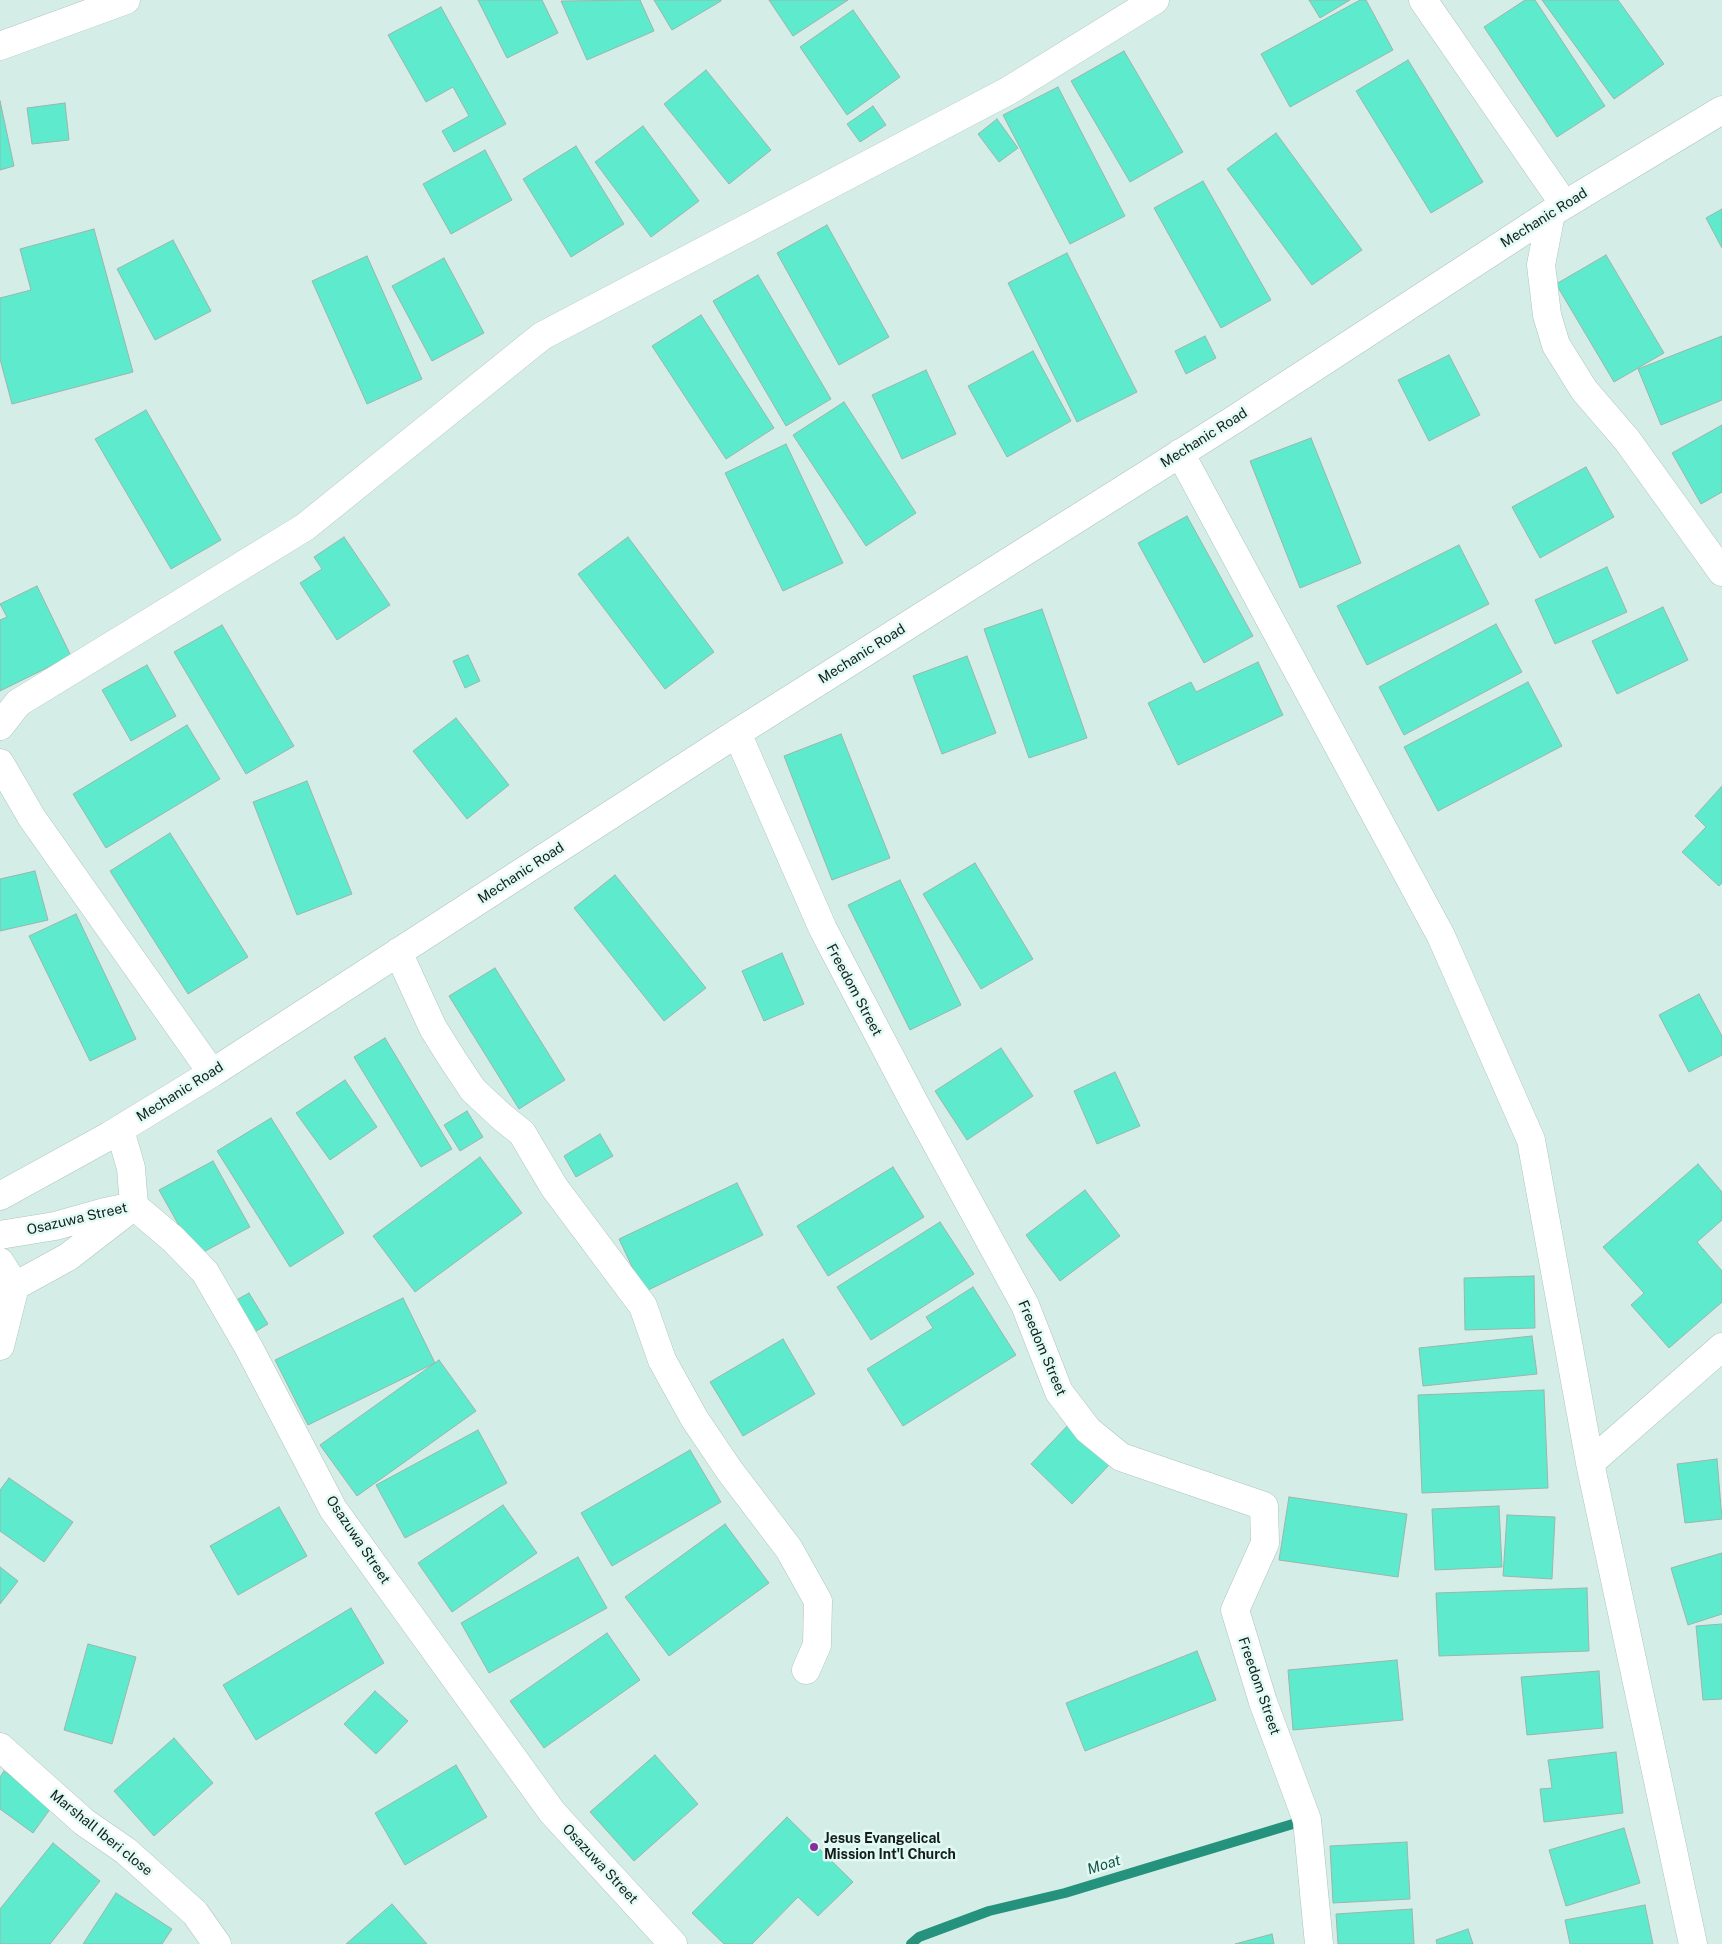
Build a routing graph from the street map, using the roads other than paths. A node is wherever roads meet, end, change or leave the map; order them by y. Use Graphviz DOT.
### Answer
graph roads {
  1 [pos="126,0"];
  2 [pos="1155,0"];
  3 [pos="1423,0"];
  4 [pos="0,46"];
  5 [pos="1722,110"];
  6 [pos="1557,209"];
  7 [pos="1180,453"];
  8 [pos="1722,572"];
  9 [pos="0,726"];
  10 [pos="737,733"];
  11 [pos="0,763"];
  12 [pos="398,952"];
  13 [pos="212,1073"];
  14 [pos="120,1130"];
  15 [pos="0,1196"];
  16 [pos="134,1206"];
  17 [pos="0,1235"];
  18 [pos="0,1262"];
  19 [pos="14,1286"];
  20 [pos="0,1346"];
  21 [pos="1722,1347"];
  22 [pos="1590,1463"];
  23 [pos="806,1670"];
  24 [pos="0,1747"];
  25 [pos="217,1944"];
  26 [pos="673,1944"];
  27 [pos="1319,1944"];
  28 [pos="1693,1944"];
  1 -- 4 [label="street"];
  2 -- 9 [label="street"];
  3 -- 6 [label="street"];
  5 -- 6 [label="street, Mechanic Road"];
  6 -- 7 [label="street, Mechanic Road"];
  6 -- 8 [label="street"];
  7 -- 10 [label="street, Mechanic Road"];
  7 -- 22 [label="street"];
  10 -- 12 [label="street, Mechanic Road"];
  10 -- 27 [label="street, Freedom Street"];
  11 -- 13 [label="street"];
  12 -- 13 [label="street, Mechanic Road"];
  12 -- 23 [label="street"];
  13 -- 14 [label="street, Mechanic Road"];
  14 -- 15 [label="street, Mechanic Road"];
  14 -- 16 [label="street"];
  16 -- 17 [label="street, Osazuwa Street"];
  16 -- 19 [label="street"];
  16 -- 26 [label="street, Osazuwa Street"];
  18 -- 19 [label="street"];
  19 -- 20 [label="street"];
  21 -- 22 [label="street"];
  22 -- 28 [label="street"];
  24 -- 25 [label="street, Marshall Iberi close"];
}
